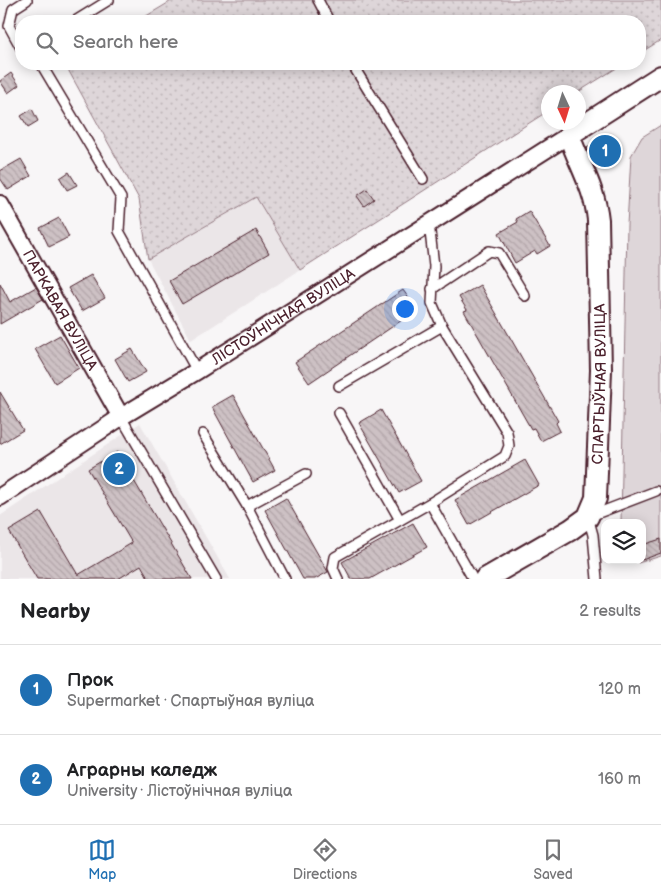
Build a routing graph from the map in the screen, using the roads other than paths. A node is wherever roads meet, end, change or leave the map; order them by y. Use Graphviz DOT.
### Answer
graph roads {
  1 [pos="27,0"];
  2 [pos="109,0"];
  3 [pos="318,0"];
  4 [pos="85,15"];
  5 [pos="326,15"];
  6 [pos="15,37"];
  7 [pos="45,70"];
  8 [pos="356,70"];
  9 [pos="661,76"];
  10 [pos="569,135"];
  11 [pos="423,179"];
  12 [pos="0,204"];
  13 [pos="429,222"];
  14 [pos="432,289"];
  15 [pos="525,296"];
  16 [pos="442,326"];
  17 [pos="196,371"];
  18 [pos="339,386"];
  19 [pos="339,413"];
  20 [pos="121,417"];
  21 [pos="203,434"];
  22 [pos="306,474"];
  23 [pos="656,491"];
  24 [pos="0,497"];
  25 [pos="430,503"];
  26 [pos="247,506"];
  27 [pos="588,517"];
  28 [pos="400,520"];
  29 [pos="216,579"];
  30 [pos="285,579"];
  31 [pos="338,579"];
  32 [pos="473,579"];
  33 [pos="485,579"];
  34 [pos="597,579"];
  1 -- 6 [label="lane"];
  2 -- 4 [label="lane"];
  3 -- 5 [label="lane"];
  7 -- 17 [label="lane"];
  8 -- 11 [label="lane"];
  9 -- 10 [label="street"];
  10 -- 13 [label="street, ЛІСТОЎНІЧНАЯ ВУЛІЦА"];
  10 -- 27 [label="street, СПАРТЫЎНАЯ ВУЛІЦА"];
  12 -- 20 [label="street, ПАРКАВАЯ ВУЛІЦА"];
  13 -- 14 [label="lane"];
  13 -- 17 [label="street, ЛІСТОЎНІЧНАЯ ВУЛІЦА"];
  14 -- 15 [label="lane"];
  14 -- 16 [label="lane"];
  16 -- 18 [label="lane"];
  16 -- 25 [label="lane"];
  17 -- 20 [label="street, ЛІСТОЎНІЧНАЯ ВУЛІЦА"];
  19 -- 28 [label="lane"];
  20 -- 24 [label="street, ЛІСТОЎНІЧНАЯ ВУЛІЦА"];
  20 -- 29 [label="lane"];
  21 -- 26 [label="lane"];
  22 -- 26 [label="lane"];
  23 -- 27 [label="lane"];
  25 -- 28 [label="lane"];
  25 -- 32 [label="lane"];
  26 -- 30 [label="lane"];
  27 -- 33 [label="street"];
  27 -- 34 [label="lane"];
  28 -- 31 [label="lane"];
}
